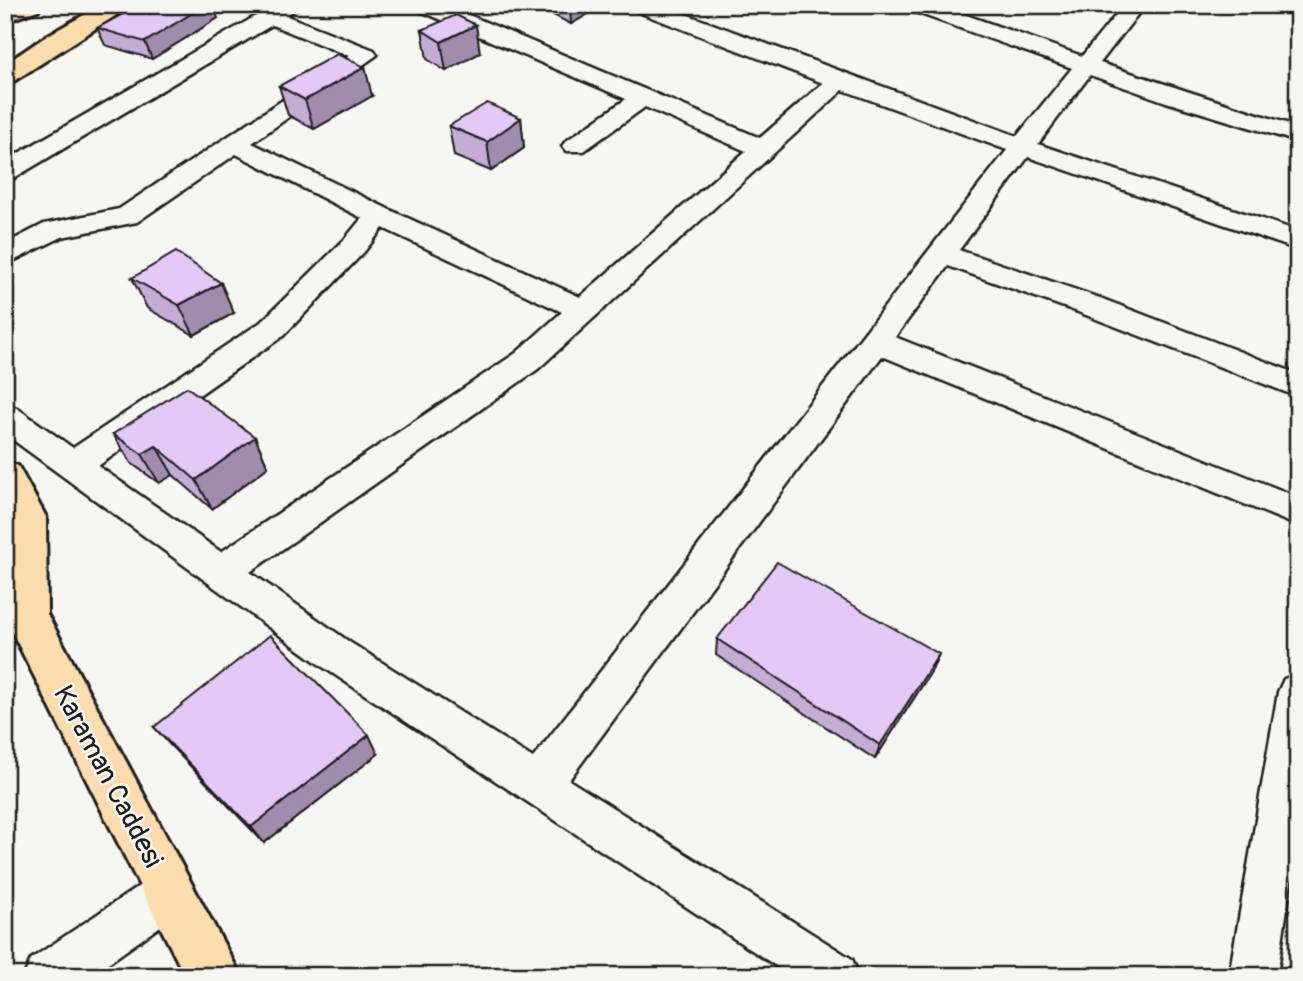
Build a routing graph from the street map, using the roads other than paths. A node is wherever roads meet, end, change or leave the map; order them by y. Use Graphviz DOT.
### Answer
graph roads {
  1 [pos="30,5"];
  2 [pos="99,5"];
  3 [pos="120,5"];
  4 [pos="426,5"];
  5 [pos="641,5"];
  6 [pos="917,5"];
  7 [pos="1132,6"];
  8 [pos="281,11"];
  9 [pos="5,15"];
  10 [pos="5,51"];
  11 [pos="1087,64"];
  12 [pos="5,76"];
  13 [pos="839,81"];
  14 [pos="643,98"];
  15 [pos="1298,135"];
  16 [pos="235,144"];
  17 [pos="575,146"];
  18 [pos="1022,147"];
  19 [pos="763,149"];
  20 [pos="5,172"];
  21 [pos="378,215"];
  22 [pos="1298,241"];
  23 [pos="941,254"];
  24 [pos="5,256"];
  25 [pos="583,310"];
  26 [pos="875,341"];
  27 [pos="1298,386"];
  28 [pos="5,417"];
  29 [pos="72,466"];
  30 [pos="5,476"];
  31 [pos="1298,512"];
  32 [pos="221,572"];
  33 [pos="5,576"];
  34 [pos="16,608"];
  35 [pos="1298,692"];
  36 [pos="539,785"];
  37 [pos="170,892"];
  38 [pos="48,976"];
  39 [pos="214,976"];
  40 [pos="835,976"];
  41 [pos="1253,976"];
  1 -- 9 [label="main road"];
  2 -- 10 [label="main road"];
  3 -- 12 [label="main road"];
  4 -- 14 [label="street"];
  5 -- 13 [label="street"];
  6 -- 11 [label="street"];
  7 -- 11 [label="street"];
  8 -- 16 [label="street"];
  8 -- 20 [label="street"];
  11 -- 15 [label="street"];
  11 -- 18 [label="street"];
  13 -- 18 [label="street"];
  13 -- 19 [label="street"];
  14 -- 17 [label="street"];
  14 -- 19 [label="street"];
  16 -- 21 [label="street"];
  16 -- 24 [label="street"];
  18 -- 22 [label="street"];
  18 -- 23 [label="street"];
  19 -- 25 [label="street"];
  21 -- 25 [label="street"];
  21 -- 29 [label="street"];
  23 -- 26 [label="street"];
  23 -- 27 [label="street"];
  25 -- 32 [label="street"];
  26 -- 31 [label="street"];
  26 -- 36 [label="street"];
  28 -- 29 [label="street"];
  29 -- 32 [label="street"];
  30 -- 34 [label="main road"];
  32 -- 36 [label="street"];
  33 -- 34 [label="main road, Karaman Caddesi"];
  34 -- 37 [label="main road, Karaman Caddesi"];
  35 -- 41 [label="street"];
  36 -- 40 [label="street"];
  37 -- 38 [label="street"];
  37 -- 39 [label="main road, Karaman Caddesi"];
}
